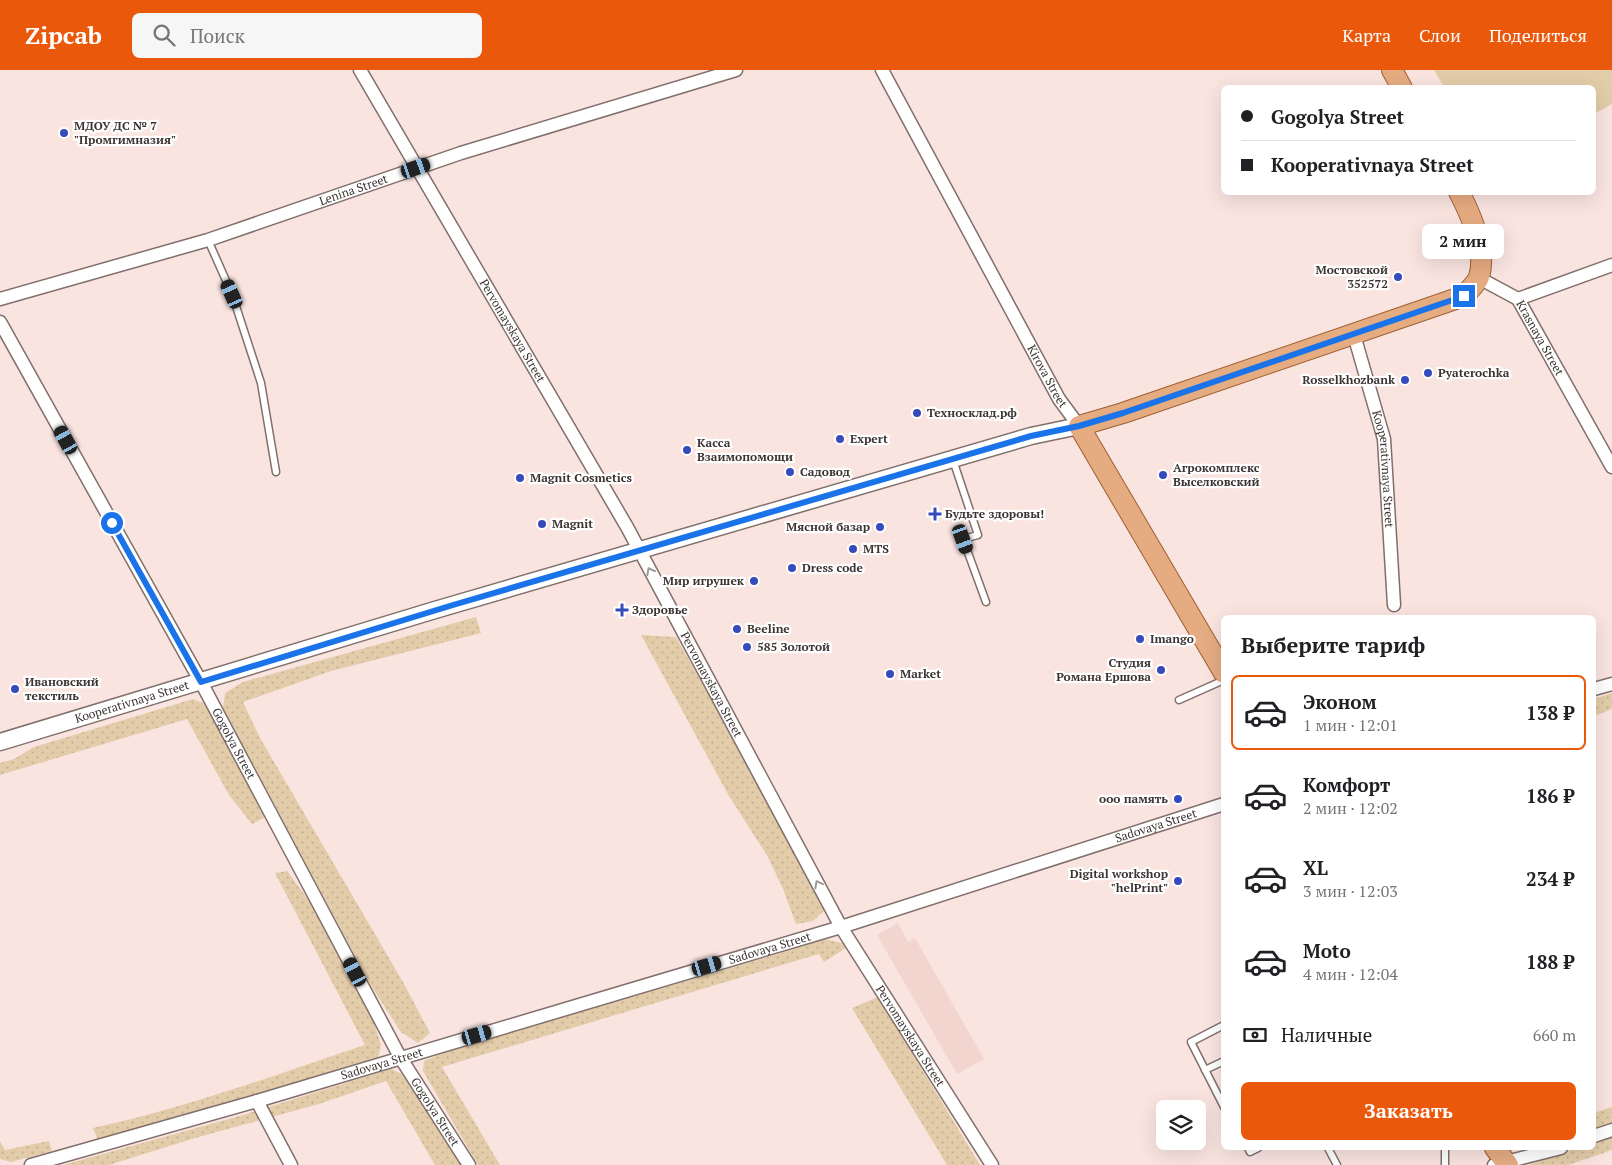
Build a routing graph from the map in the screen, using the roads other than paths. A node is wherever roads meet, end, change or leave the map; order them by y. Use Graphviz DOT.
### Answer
graph roads {
  1 [pos="360,70"];
  2 [pos="736,70"];
  3 [pos="882,70"];
  4 [pos="1392,70"];
  5 [pos="1400,85"];
  6 [pos="416,168"];
  7 [pos="1460,195"];
  8 [pos="208,240"];
  9 [pos="1612,265"];
  10 [pos="1479,278"];
  11 [pos="0,299"];
  12 [pos="1518,299"];
  13 [pos="0,322"];
  14 [pos="1354,335"];
  15 [pos="1079,426"];
  16 [pos="952,458"];
  17 [pos="1612,467"];
  18 [pos="276,472"];
  19 [pos="639,550"];
  20 [pos="986,602"];
  21 [pos="1394,605"];
  22 [pos="1221,667"];
  23 [pos="1221,671"];
  24 [pos="201,682"];
  25 [pos="1612,684"];
  26 [pos="1596,688"];
  27 [pos="1179,700"];
  28 [pos="0,742"];
  29 [pos="1221,805"];
  30 [pos="841,927"];
  31 [pos="1221,1027"];
  32 [pos="400,1057"];
  33 [pos="1221,1062"];
  34 [pos="1205,1070"];
  35 [pos="257,1101"];
  36 [pos="1221,1101"];
  37 [pos="1612,1130"];
  38 [pos="1596,1135"];
  39 [pos="1329,1150"];
  40 [pos="1445,1150"];
  41 [pos="1555,1150"];
  42 [pos="1501,1160"];
  43 [pos="31,1165"];
  44 [pos="291,1165"];
  45 [pos="468,1165"];
  46 [pos="992,1165"];
  47 [pos="1337,1165"];
  48 [pos="1444,1165"];
  1 -- 6 [label="street, Pervomayskaya Street"];
  2 -- 6 [label="street, Lenina Street"];
  3 -- 15 [label="street, Kirova Street"];
  4 -- 5 [label="main road"];
  6 -- 8 [label="street, Lenina Street"];
  6 -- 19 [label="street, Pervomayskaya Street"];
  7 -- 10 [label="main road"];
  8 -- 11 [label="street, Lenina Street"];
  8 -- 18 [label="lane"];
  9 -- 12 [label="street"];
  10 -- 12 [label="street, Krasnaya Street"];
  10 -- 14 [label="main road, Kooperativnaya Street"];
  12 -- 17 [label="street, Krasnaya Street"];
  13 -- 24 [label="street, Gogolya Street"];
  14 -- 15 [label="main road, Kooperativnaya Street"];
  14 -- 21 [label="street, Kooperativnaya Street"];
  15 -- 16 [label="street, Kooperativnaya Street"];
  15 -- 22 [label="main road, Kirova Street"];
  16 -- 19 [label="street, Kooperativnaya Street"];
  16 -- 20 [label="lane"];
  19 -- 24 [label="street, Kooperativnaya Street"];
  30 -- 19 [label="street, Pervomayskaya Street, one-way"];
  23 -- 27 [label="lane"];
  24 -- 28 [label="street, Kooperativnaya Street"];
  24 -- 32 [label="street, Gogolya Street"];
  25 -- 26 [label="street"];
  29 -- 30 [label="street, Sadovaya Street"];
  30 -- 32 [label="street, Sadovaya Street"];
  30 -- 46 [label="street, Pervomayskaya Street"];
  31 -- 34 [label="lane"];
  32 -- 35 [label="street, Sadovaya Street"];
  32 -- 45 [label="street, Gogolya Street"];
  33 -- 34 [label="lane"];
  34 -- 36 [label="lane"];
  35 -- 43 [label="street, Sadovaya Street"];
  35 -- 44 [label="street"];
  37 -- 38 [label="street"];
  39 -- 47 [label="lane"];
  40 -- 48 [label="lane"];
  41 -- 42 [label="street"];
}
